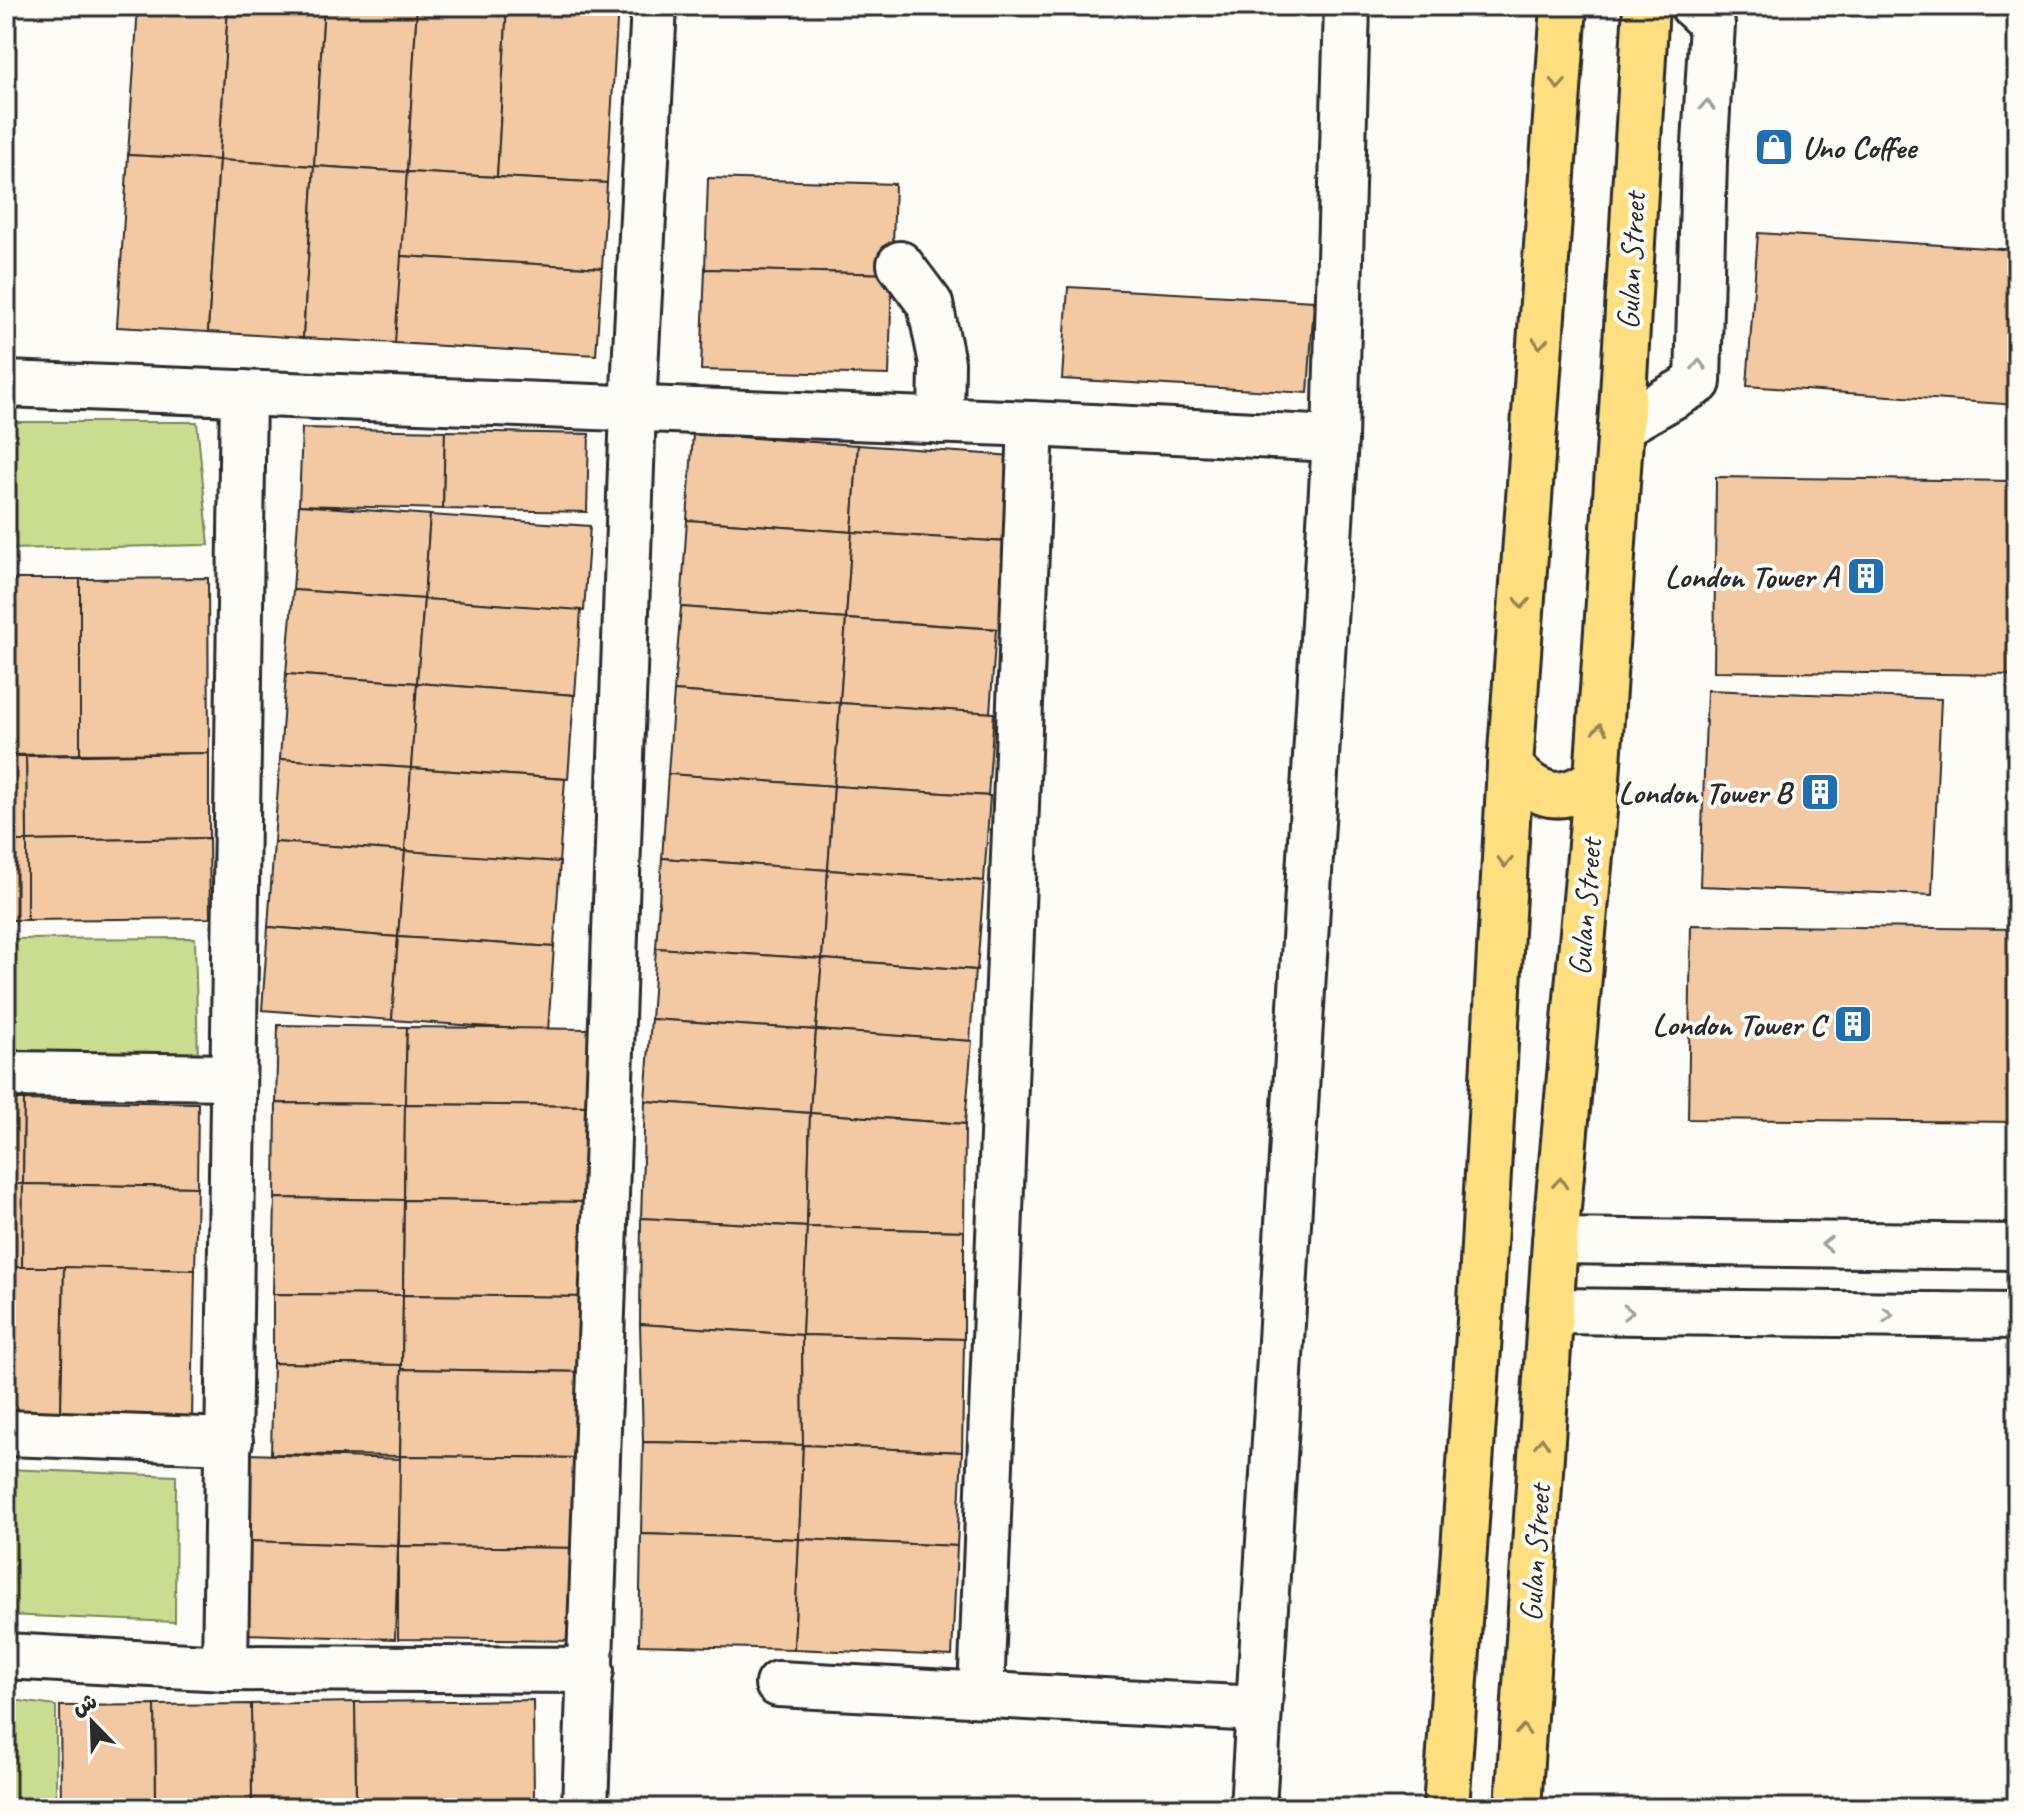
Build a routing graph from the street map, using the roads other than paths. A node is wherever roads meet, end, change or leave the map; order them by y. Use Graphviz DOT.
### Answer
graph roads {
  1 [pos="654,6"];
  2 [pos="1347,6"];
  3 [pos="1564,6"];
  4 [pos="1646,6"];
  5 [pos="1693,6"];
  6 [pos="900,264"];
  7 [pos="6,384"];
  8 [pos="243,393"];
  9 [pos="633,408"];
  10 [pos="941,421"];
  11 [pos="1031,424"];
  12 [pos="1621,426"];
  13 [pos="1335,439"];
  14 [pos="1510,766"];
  15 [pos="1597,778"];
  16 [pos="6,1074"];
  17 [pos="233,1077"];
  18 [pos="1555,1241"];
  19 [pos="2017,1247"];
  20 [pos="1550,1311"];
  21 [pos="2017,1316"];
  22 [pos="6,1433"];
  23 [pos="230,1441"];
  24 [pos="6,1656"];
  25 [pos="225,1668"];
  26 [pos="591,1670"];
  27 [pos="778,1684"];
  28 [pos="981,1694"];
  29 [pos="1258,1709"];
  30 [pos="585,1808"];
  31 [pos="1253,1808"];
  32 [pos="1446,1808"];
  33 [pos="1518,1808"];
  1 -- 9 [label="street"];
  2 -- 13 [label="street"];
  3 -- 14 [label="main road, one-way"];
  4 -- 12 [label="main road, Gulan Street"];
  12 -- 5 [label="street, one-way"];
  6 -- 10 [label="street"];
  7 -- 8 [label="street"];
  8 -- 9 [label="street"];
  8 -- 17 [label="street"];
  9 -- 10 [label="street"];
  9 -- 26 [label="street"];
  10 -- 11 [label="street"];
  11 -- 13 [label="street"];
  11 -- 28 [label="street"];
  15 -- 12 [label="main road, Gulan Street, one-way"];
  13 -- 29 [label="street"];
  14 -- 15 [label="main road"];
  14 -- 32 [label="main road, one-way"];
  18 -- 15 [label="main road, Gulan Street, one-way"];
  16 -- 17 [label="street"];
  17 -- 23 [label="street"];
  19 -- 18 [label="street, one-way"];
  18 -- 20 [label="main road, Gulan Street"];
  20 -- 21 [label="street, one-way"];
  33 -- 20 [label="main road, Gulan Street, one-way"];
  22 -- 23 [label="street"];
  23 -- 25 [label="street"];
  24 -- 25 [label="street"];
  25 -- 26 [label="street"];
  26 -- 30 [label="street"];
  27 -- 28 [label="street"];
  28 -- 29 [label="street"];
  29 -- 31 [label="street"];
}
